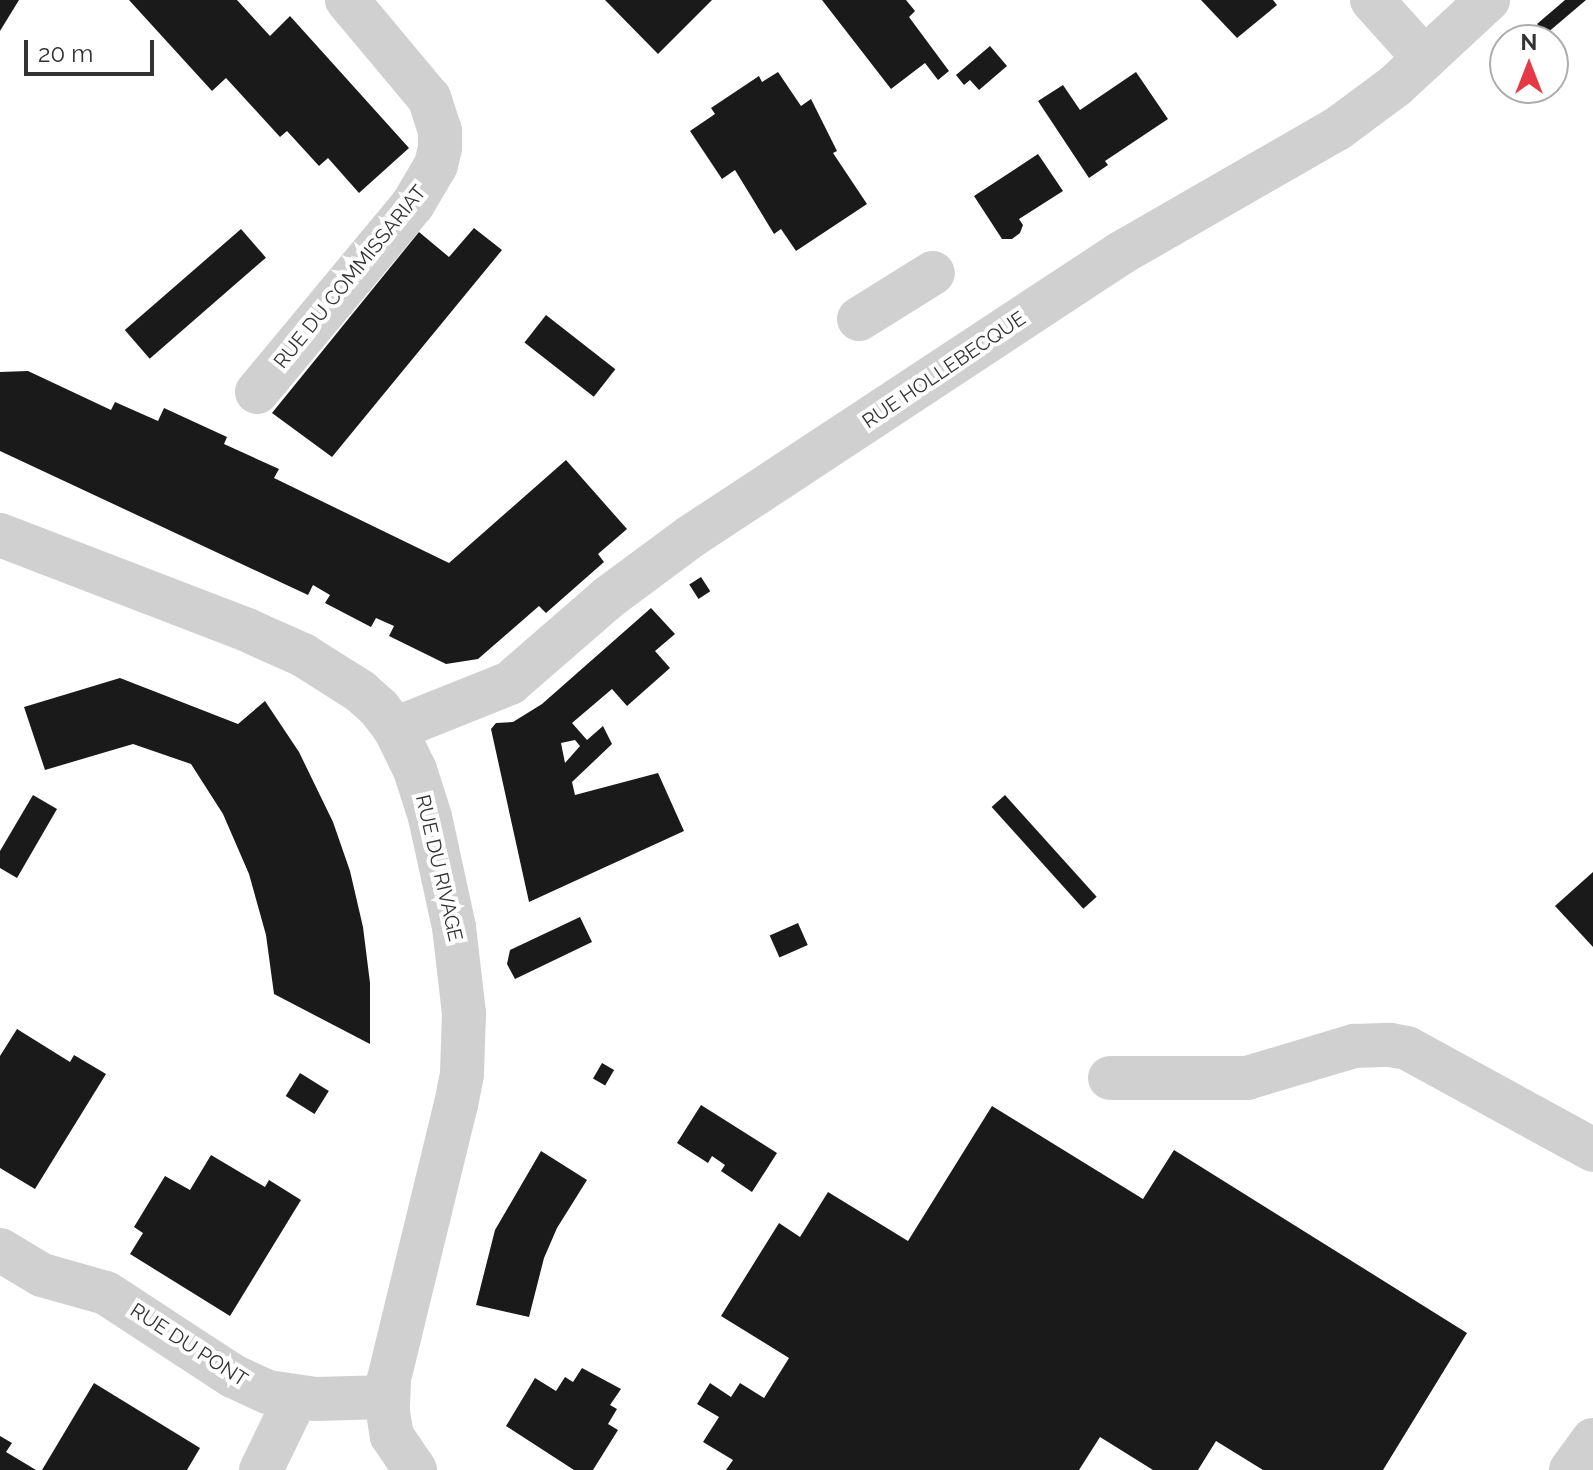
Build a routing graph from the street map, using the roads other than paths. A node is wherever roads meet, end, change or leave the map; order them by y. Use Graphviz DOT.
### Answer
graph roads {
  1 [pos="347,0"];
  2 [pos="1372,0"];
  3 [pos="1488,0"];
  4 [pos="1425,59"];
  5 [pos="933,273"];
  6 [pos="859,319"];
  7 [pos="257,392"];
  8 [pos="0,535"];
  9 [pos="395,729"];
  10 [pos="1110,1078"];
  11 [pos="1593,1150"];
  12 [pos="0,1250"];
  13 [pos="388,1397"];
  14 [pos="296,1398"];
  15 [pos="1593,1440"];
  16 [pos="406,1458"];
  17 [pos="261,1470"];
  18 [pos="1571,1470"];
  1 -- 7 [label="street, RUE DU COMMISSARIAT"];
  2 -- 4 [label="street"];
  3 -- 4 [label="street, RUE HOLLEBECQUE"];
  4 -- 9 [label="street, RUE HOLLEBECQUE"];
  5 -- 6 [label="street"];
  8 -- 9 [label="street, RUE DU RIVAGE"];
  9 -- 13 [label="street, RUE DU RIVAGE"];
  10 -- 11 [label="street"];
  12 -- 14 [label="street, RUE DU PONT"];
  13 -- 14 [label="street, RUE DU PONT"];
  13 -- 16 [label="street, RUE DU RIVAGE"];
  14 -- 17 [label="street"];
  15 -- 18 [label="street"];
}
